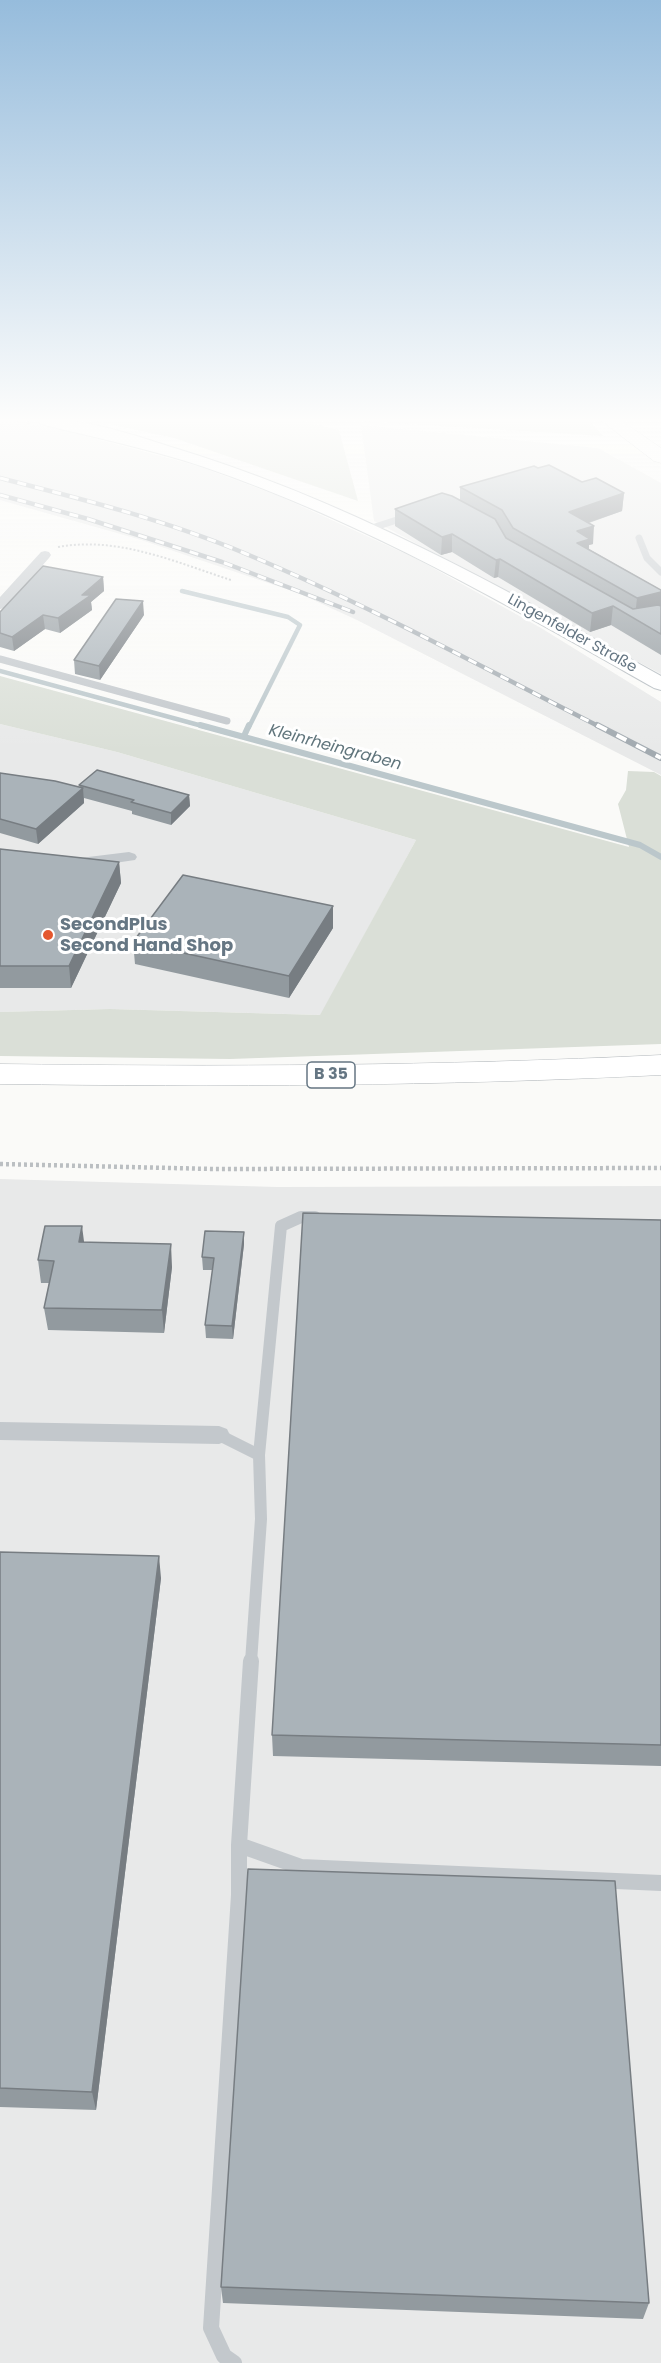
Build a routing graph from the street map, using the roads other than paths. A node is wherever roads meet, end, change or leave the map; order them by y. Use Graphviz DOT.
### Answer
graph roads {
  1 [pos="379,531"];
  2 [pos="639,538"];
  3 [pos="45,555"];
  4 [pos="661,572"];
  5 [pos="0,605"];
  6 [pos="0,659"];
  7 [pos="661,684"];
  8 [pos="227,721"];
  9 [pos="129,857"];
  10 [pos="68,862"];
  11 [pos="661,1065"];
  12 [pos="0,1074"];
  13 [pos="661,1087"];
  14 [pos="0,1096"];
  15 [pos="324,1217"];
  16 [pos="0,1431"];
  17 [pos="219,1435"];
  18 [pos="259,1455"];
  19 [pos="239,1845"];
  20 [pos="661,1883"];
  21 [pos="234,2363"];
  1 -- 7 [label="main road, Lingenfelder Straße"];
  2 -- 4 [label="lane"];
  3 -- 5 [label="street"];
  6 -- 8 [label="lane"];
  9 -- 10 [label="street"];
  11 -- 12 [label="highway, B 35"];
  13 -- 14 [label="highway, B 35"];
  15 -- 18 [label="lane"];
  16 -- 17 [label="street"];
  17 -- 18 [label="lane"];
  18 -- 19 [label="lane"];
  19 -- 20 [label="lane"];
  19 -- 21 [label="lane"];
}
